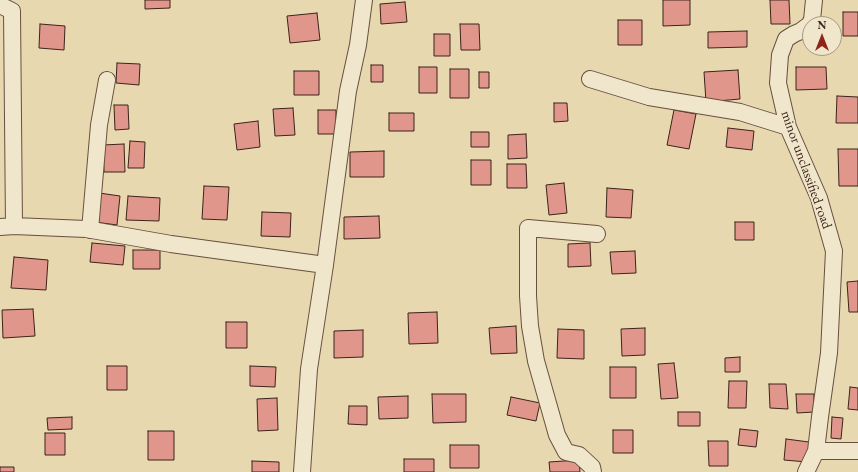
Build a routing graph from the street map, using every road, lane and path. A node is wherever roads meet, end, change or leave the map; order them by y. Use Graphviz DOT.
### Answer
graph roads {
  1 [pos="364,0"];
  2 [pos="814,0"];
  3 [pos="0,6"];
  4 [pos="590,79"];
  5 [pos="107,80"];
  6 [pos="788,127"];
  7 [pos="7,227"];
  8 [pos="90,230"];
  9 [pos="597,234"];
  10 [pos="325,265"];
  11 [pos="816,450"];
  12 [pos="858,451"];
  13 [pos="302,472"];
  14 [pos="593,472"];
  15 [pos="806,472"];
  1 -- 10 [label="street"];
  2 -- 6 [label="street, minor unclassified road"];
  3 -- 7 [label="street"];
  4 -- 6 [label="street"];
  5 -- 8 [label="street"];
  6 -- 11 [label="street, minor unclassified road"];
  7 -- 8 [label="street"];
  8 -- 10 [label="street"];
  9 -- 14 [label="street"];
  10 -- 13 [label="street"];
  11 -- 12 [label="street"];
  11 -- 15 [label="street, minor unclassified road"];
}
